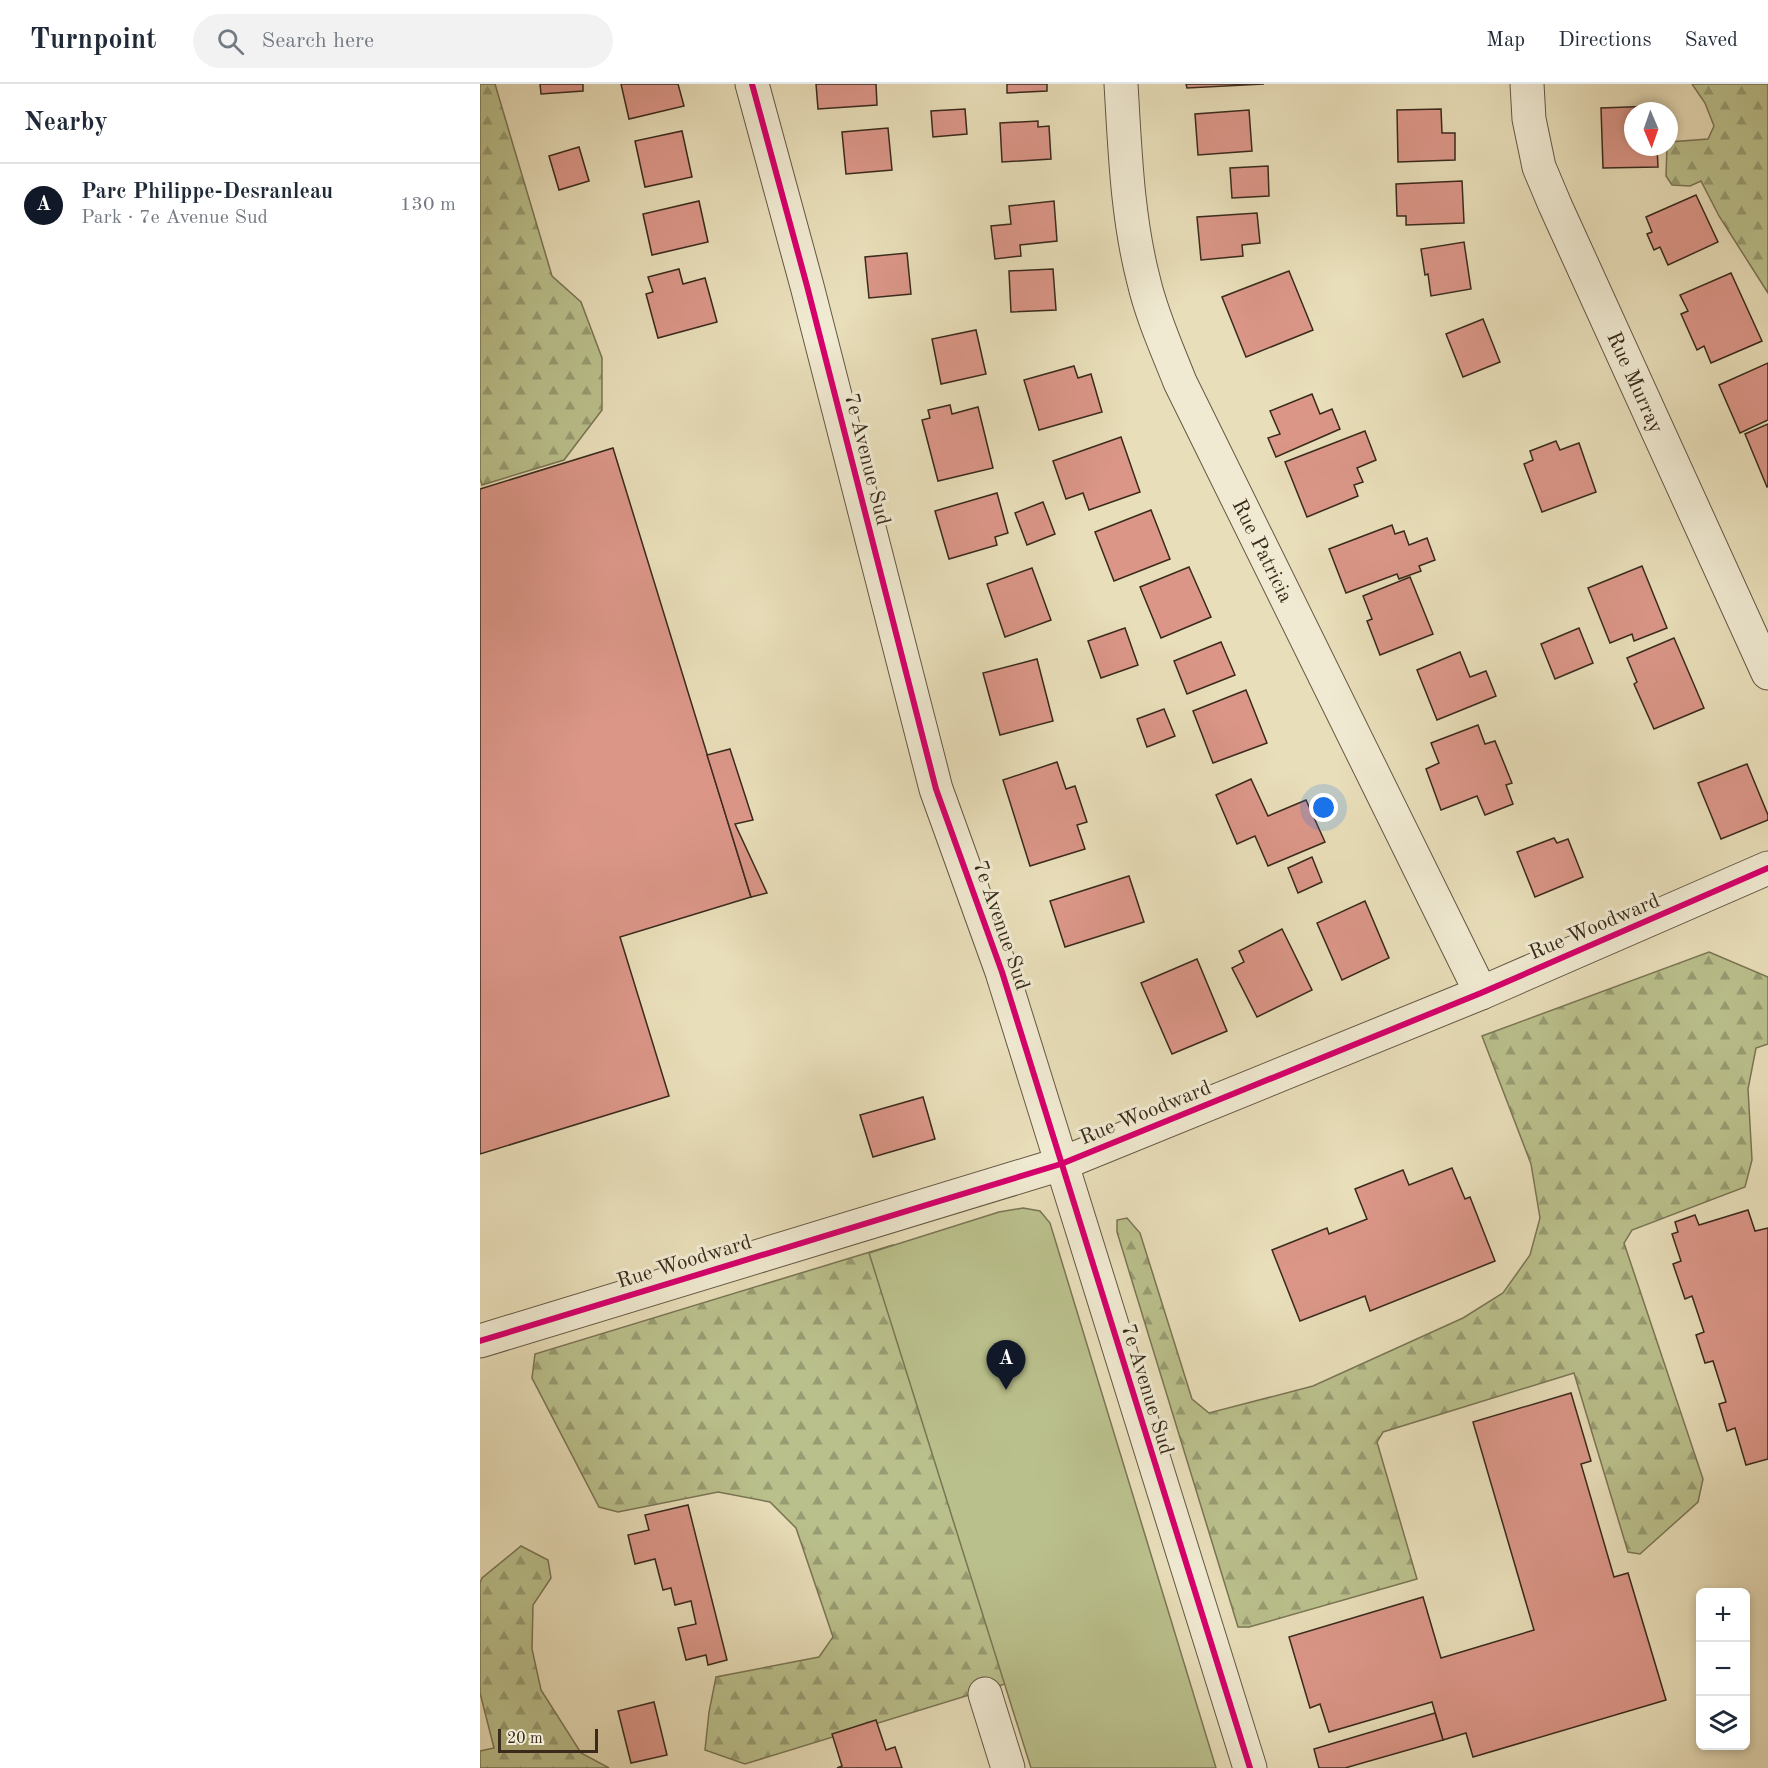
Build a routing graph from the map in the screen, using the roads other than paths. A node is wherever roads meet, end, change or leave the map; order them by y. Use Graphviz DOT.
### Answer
graph roads {
  1 [pos="753,84"];
  2 [pos="1121,84"];
  3 [pos="1527,84"];
  4 [pos="1768,673"];
  5 [pos="1768,868"];
  6 [pos="1481,993"];
  7 [pos="1061,1164"];
  8 [pos="480,1341"];
  9 [pos="985,1694"];
  10 [pos="1008,1768"];
  11 [pos="1250,1768"];
  1 -- 7 [label="street, 7e Avenue Sud"];
  2 -- 6 [label="street, Rue Patricia"];
  3 -- 4 [label="street, Rue Murray"];
  5 -- 6 [label="street, Rue Woodward"];
  6 -- 7 [label="street, Rue Woodward"];
  7 -- 8 [label="street, Rue Woodward"];
  7 -- 11 [label="street, 7e Avenue Sud"];
  9 -- 10 [label="street"];
}
